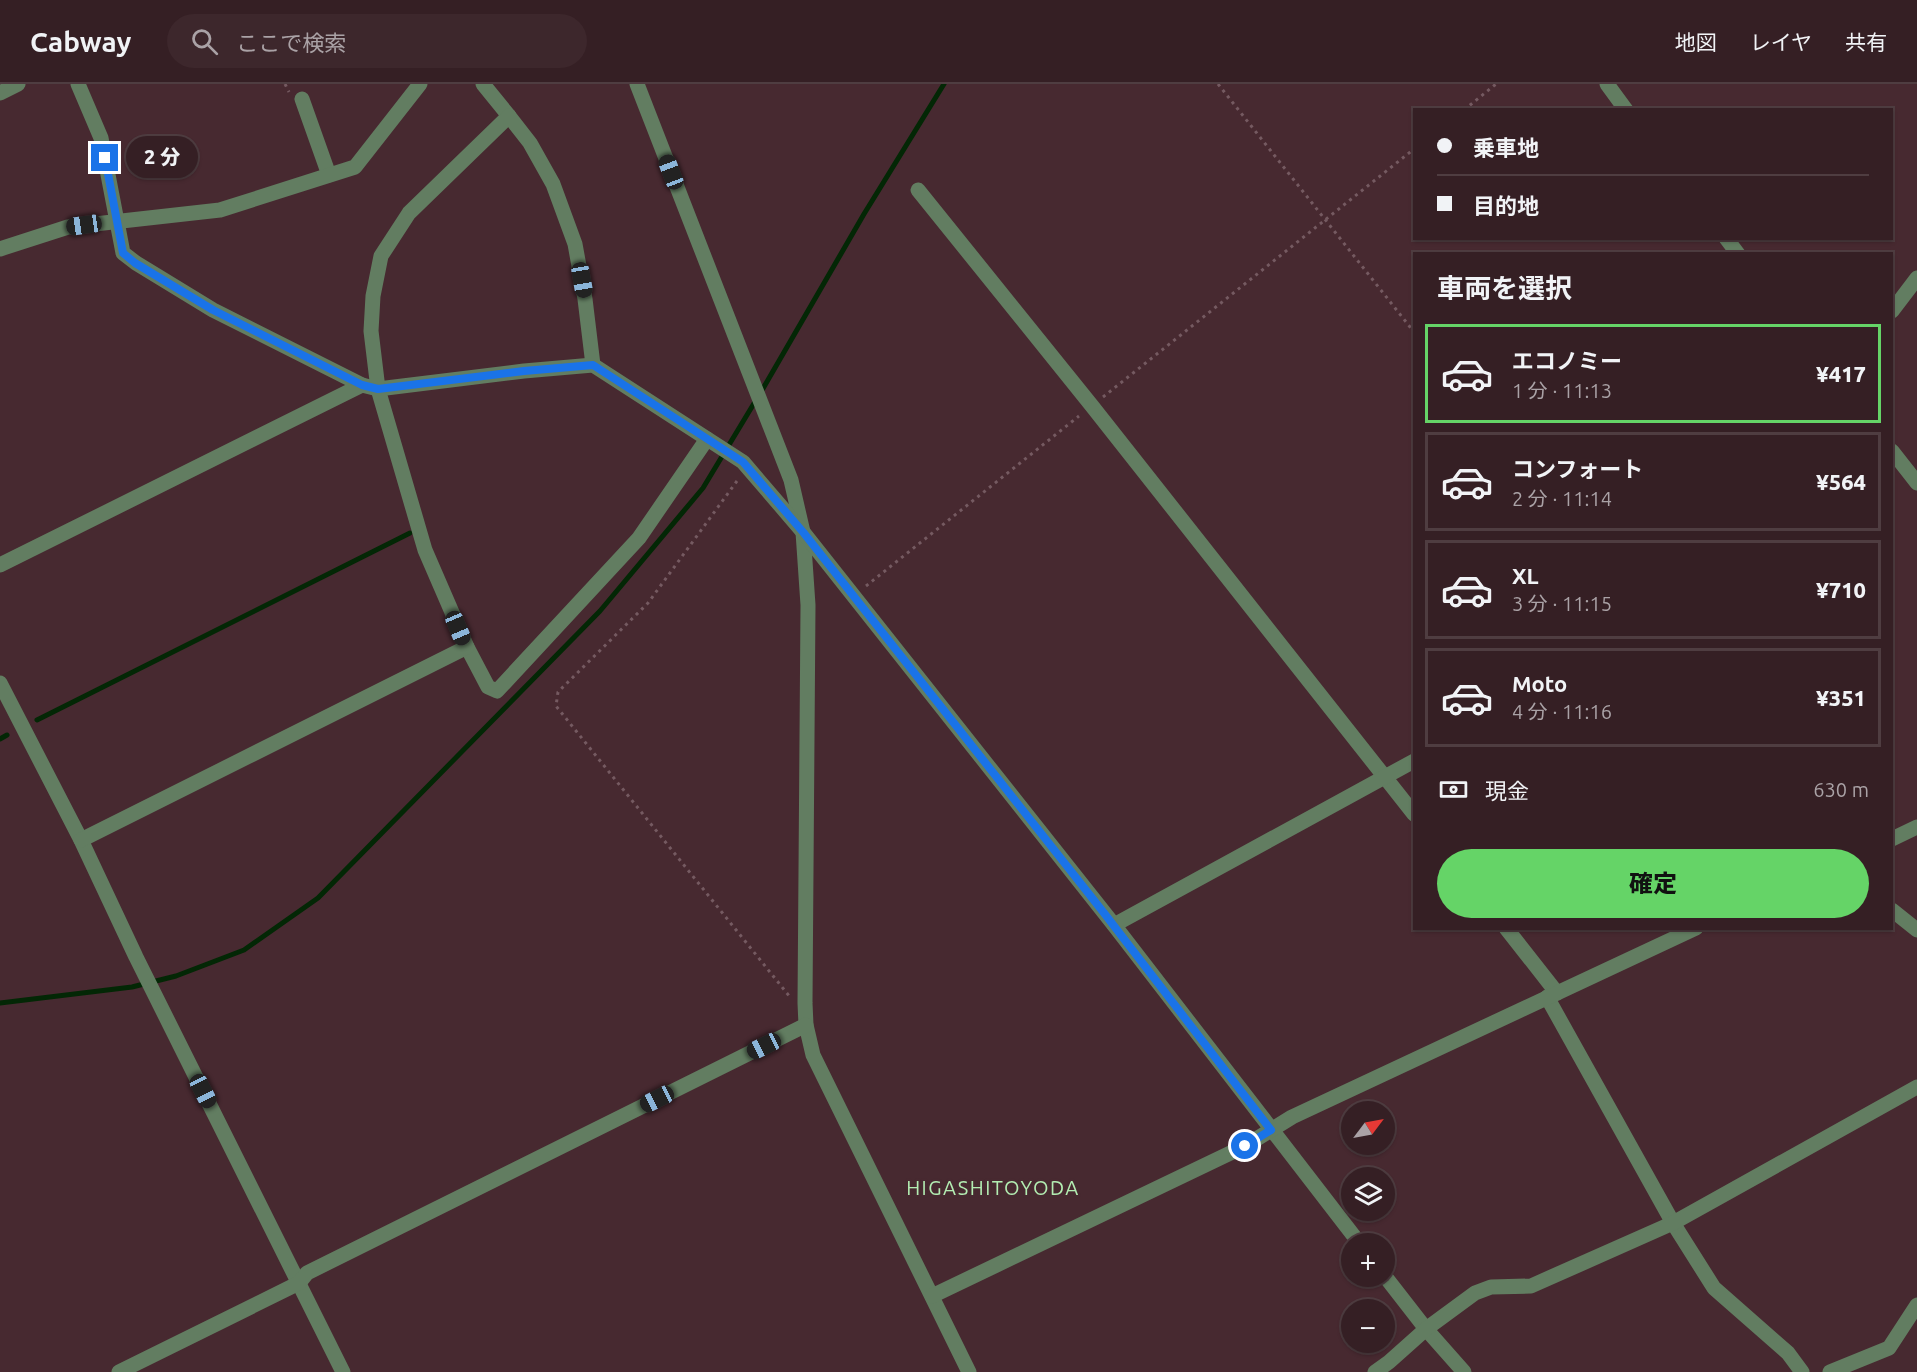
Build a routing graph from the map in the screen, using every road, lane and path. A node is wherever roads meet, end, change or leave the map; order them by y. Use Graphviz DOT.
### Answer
graph roads {
  1 [pos="18,84"];
  2 [pos="78,84"];
  3 [pos="420,84"];
  4 [pos="483,84"];
  5 [pos="637,84"];
  6 [pos="1218,84"];
  7 [pos="1496,84"];
  8 [pos="1607,84"];
  9 [pos="0,93"];
  10 [pos="302,99"];
  11 [pos="1466,108"];
  12 [pos="1625,108"];
  13 [pos="509,116"];
  14 [pos="1413,150"];
  15 [pos="329,175"];
  16 [pos="918,190"];
  17 [pos="117,220"];
  18 [pos="1326,220"];
  19 [pos="0,249"];
  20 [pos="1917,278"];
  21 [pos="1893,310"];
  22 [pos="1413,331"];
  23 [pos="593,365"];
  24 [pos="362,385"];
  25 [pos="378,389"];
  26 [pos="1092,406"];
  27 [pos="707,440"];
  28 [pos="1893,451"];
  29 [pos="745,464"];
  30 [pos="1917,483"];
  31 [pos="803,532"];
  32 [pos="0,565"];
  33 [pos="853,596"];
  34 [pos="467,647"];
  35 [pos="0,683"];
  36 [pos="1413,762"];
  37 [pos="1385,778"];
  38 [pos="1413,813"];
  39 [pos="1917,827"];
  40 [pos="1893,839"];
  41 [pos="81,840"];
  42 [pos="1893,911"];
  43 [pos="1114,926"];
  44 [pos="1507,930"];
  45 [pos="1692,930"];
  46 [pos="1917,930"];
  47 [pos="1552,995"];
  48 [pos="805,1004"];
  49 [pos="806,1025"];
  50 [pos="1917,1087"];
  51 [pos="1271,1130"];
  52 [pos="1673,1223"];
  53 [pos="1351,1233"];
  54 [pos="299,1283"];
  55 [pos="1393,1287"];
  56 [pos="932,1296"];
  57 [pos="1917,1305"];
  58 [pos="1426,1329"];
  59 [pos="118,1372"];
  60 [pos="344,1372"];
  61 [pos="969,1372"];
  62 [pos="1375,1372"];
  63 [pos="1464,1372"];
  64 [pos="1802,1372"];
  65 [pos="1830,1372"];
  1 -- 9 [label="street"];
  2 -- 17 [label="street"];
  3 -- 15 [label="street"];
  4 -- 13 [label="street"];
  5 -- 31 [label="street"];
  6 -- 18 [label="path"];
  7 -- 11 [label="path"];
  8 -- 12 [label="street"];
  10 -- 15 [label="street"];
  13 -- 23 [label="street"];
  13 -- 25 [label="street"];
  14 -- 18 [label="path"];
  15 -- 17 [label="street"];
  16 -- 26 [label="street"];
  17 -- 19 [label="street"];
  17 -- 24 [label="street"];
  18 -- 22 [label="path"];
  18 -- 26 [label="path"];
  20 -- 21 [label="street"];
  23 -- 25 [label="street"];
  23 -- 27 [label="street"];
  24 -- 25 [label="street"];
  24 -- 32 [label="street"];
  25 -- 34 [label="street"];
  26 -- 33 [label="path"];
  26 -- 37 [label="street"];
  27 -- 29 [label="street"];
  27 -- 34 [label="street"];
  28 -- 30 [label="street"];
  29 -- 31 [label="street"];
  29 -- 48 [label="path"];
  31 -- 33 [label="street"];
  31 -- 48 [label="street"];
  33 -- 43 [label="street"];
  34 -- 41 [label="street"];
  35 -- 41 [label="street"];
  36 -- 37 [label="street"];
  37 -- 38 [label="street"];
  37 -- 43 [label="street"];
  39 -- 40 [label="street"];
  41 -- 54 [label="street"];
  42 -- 46 [label="street"];
  43 -- 51 [label="street"];
  44 -- 47 [label="street"];
  45 -- 47 [label="street"];
  47 -- 51 [label="street"];
  47 -- 52 [label="street"];
  48 -- 49 [label="street"];
  49 -- 54 [label="street"];
  49 -- 56 [label="street"];
  50 -- 52 [label="street"];
  51 -- 53 [label="street"];
  51 -- 56 [label="street"];
  52 -- 58 [label="street"];
  52 -- 64 [label="street"];
  54 -- 59 [label="street"];
  54 -- 60 [label="street"];
  55 -- 58 [label="street"];
  56 -- 61 [label="street"];
  57 -- 65 [label="street"];
  58 -- 62 [label="street"];
  58 -- 63 [label="street"];
}
